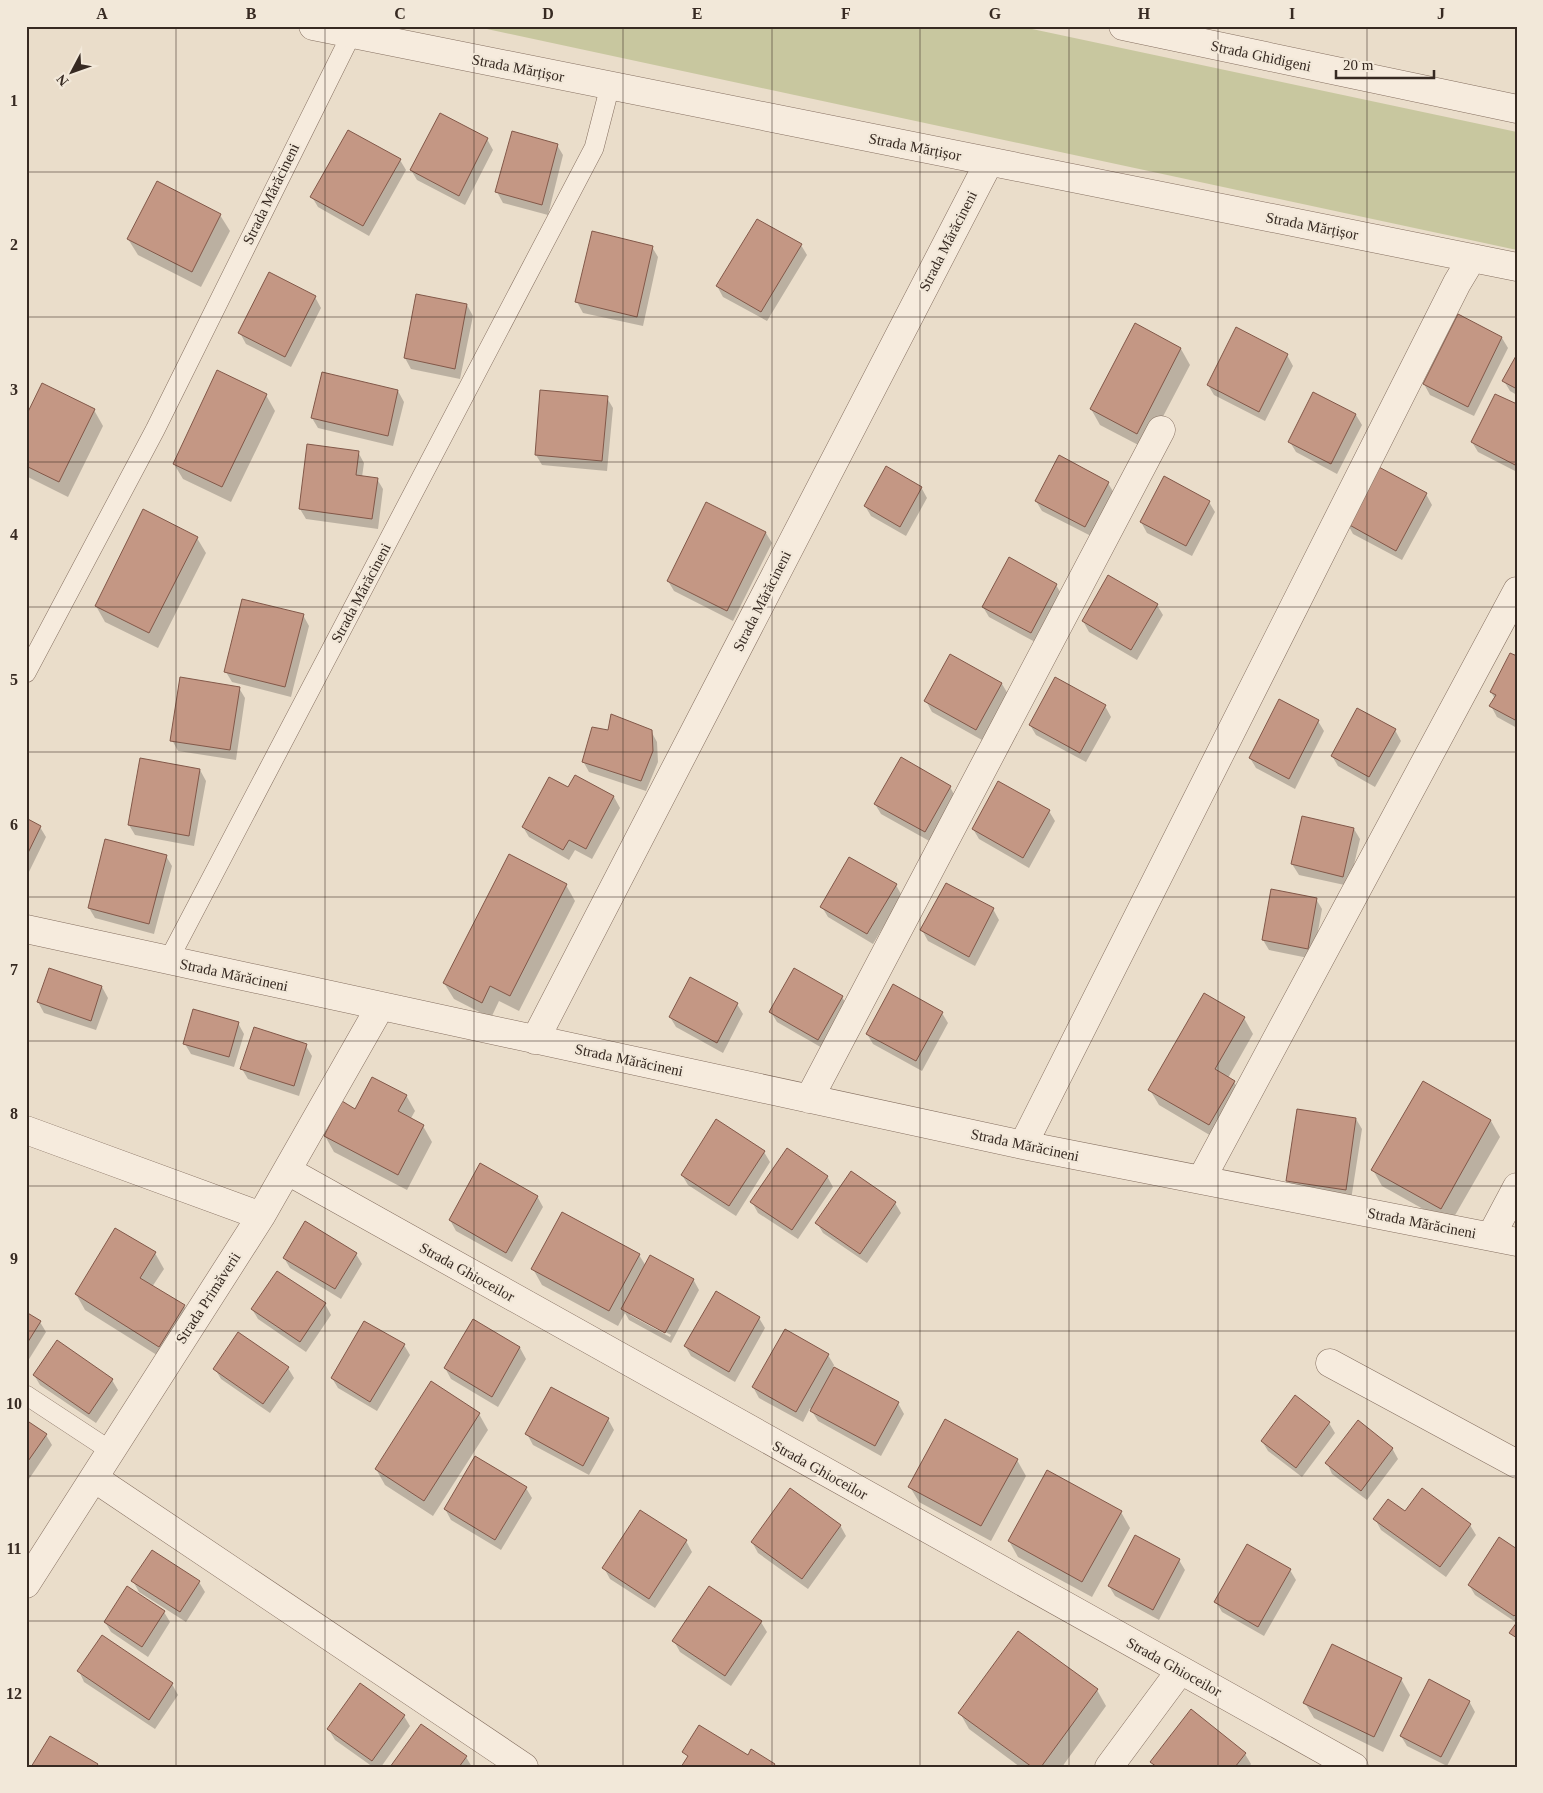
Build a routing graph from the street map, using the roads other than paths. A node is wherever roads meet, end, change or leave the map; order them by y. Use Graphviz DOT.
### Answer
graph roads {
  1 [pos="313,26"];
  2 [pos="1123,26"];
  3 [pos="351,35"];
  4 [pos="610,86"];
  5 [pos="1517,109"];
  6 [pos="989,162"];
  7 [pos="1472,258"];
  8 [pos="1517,267"];
  9 [pos="1161,430"];
  10 [pos="1517,592"];
  11 [pos="26,673"];
  12 [pos="26,929"];
  13 [pos="168,961"];
  14 [pos="380,1007"];
  15 [pos="535,1040"];
  16 [pos="809,1099"];
  17 [pos="26,1130"];
  18 [pos="1023,1145"];
  19 [pos="288,1171"];
  20 [pos="1201,1180"];
  21 [pos="1517,1187"];
  22 [pos="261,1216"];
  23 [pos="1490,1236"];
  24 [pos="1517,1242"];
  25 [pos="1330,1362"];
  26 [pos="26,1395"];
  27 [pos="111,1451"];
  28 [pos="1517,1464"];
  29 [pos="94,1478"];
  30 [pos="26,1584"];
  31 [pos="1180,1671"];
  32 [pos="524,1767"];
  33 [pos="1109,1767"];
  34 [pos="1354,1767"];
  1 -- 3 [label="street, Strada Mărțișor"];
  2 -- 5 [label="street, Strada Ghidigeni"];
  3 -- 4 [label="street, Strada Mărțișor"];
  3 -- 11 [label="lane, Strada Mărăcineni"];
  4 -- 6 [label="street, Strada Mărțișor"];
  4 -- 13 [label="lane, Strada Mărăcineni"];
  6 -- 7 [label="street, Strada Mărțișor"];
  6 -- 15 [label="street, Strada Mărăcineni"];
  7 -- 8 [label="street, Strada Mărțișor"];
  7 -- 18 [label="street"];
  9 -- 16 [label="street"];
  10 -- 20 [label="street"];
  12 -- 13 [label="street, Strada Mărăcineni"];
  13 -- 14 [label="street, Strada Mărăcineni"];
  14 -- 15 [label="street, Strada Mărăcineni"];
  14 -- 19 [label="street, Strada Primăverii"];
  15 -- 16 [label="street, Strada Mărăcineni"];
  16 -- 18 [label="street, Strada Mărăcineni"];
  17 -- 22 [label="street"];
  18 -- 20 [label="street, Strada Mărăcineni"];
  19 -- 22 [label="street, Strada Primăverii"];
  19 -- 31 [label="street, Strada Ghioceilor"];
  20 -- 23 [label="street, Strada Mărăcineni"];
  21 -- 23 [label="street"];
  22 -- 27 [label="street, Strada Primăverii"];
  23 -- 24 [label="street, Strada Mărăcineni"];
  25 -- 28 [label="street"];
  26 -- 27 [label="lane"];
  27 -- 29 [label="street, Strada Primăverii"];
  29 -- 30 [label="street, Strada Primăverii"];
  29 -- 32 [label="street"];
  31 -- 33 [label="street"];
  31 -- 34 [label="street, Strada Ghioceilor"];
}
